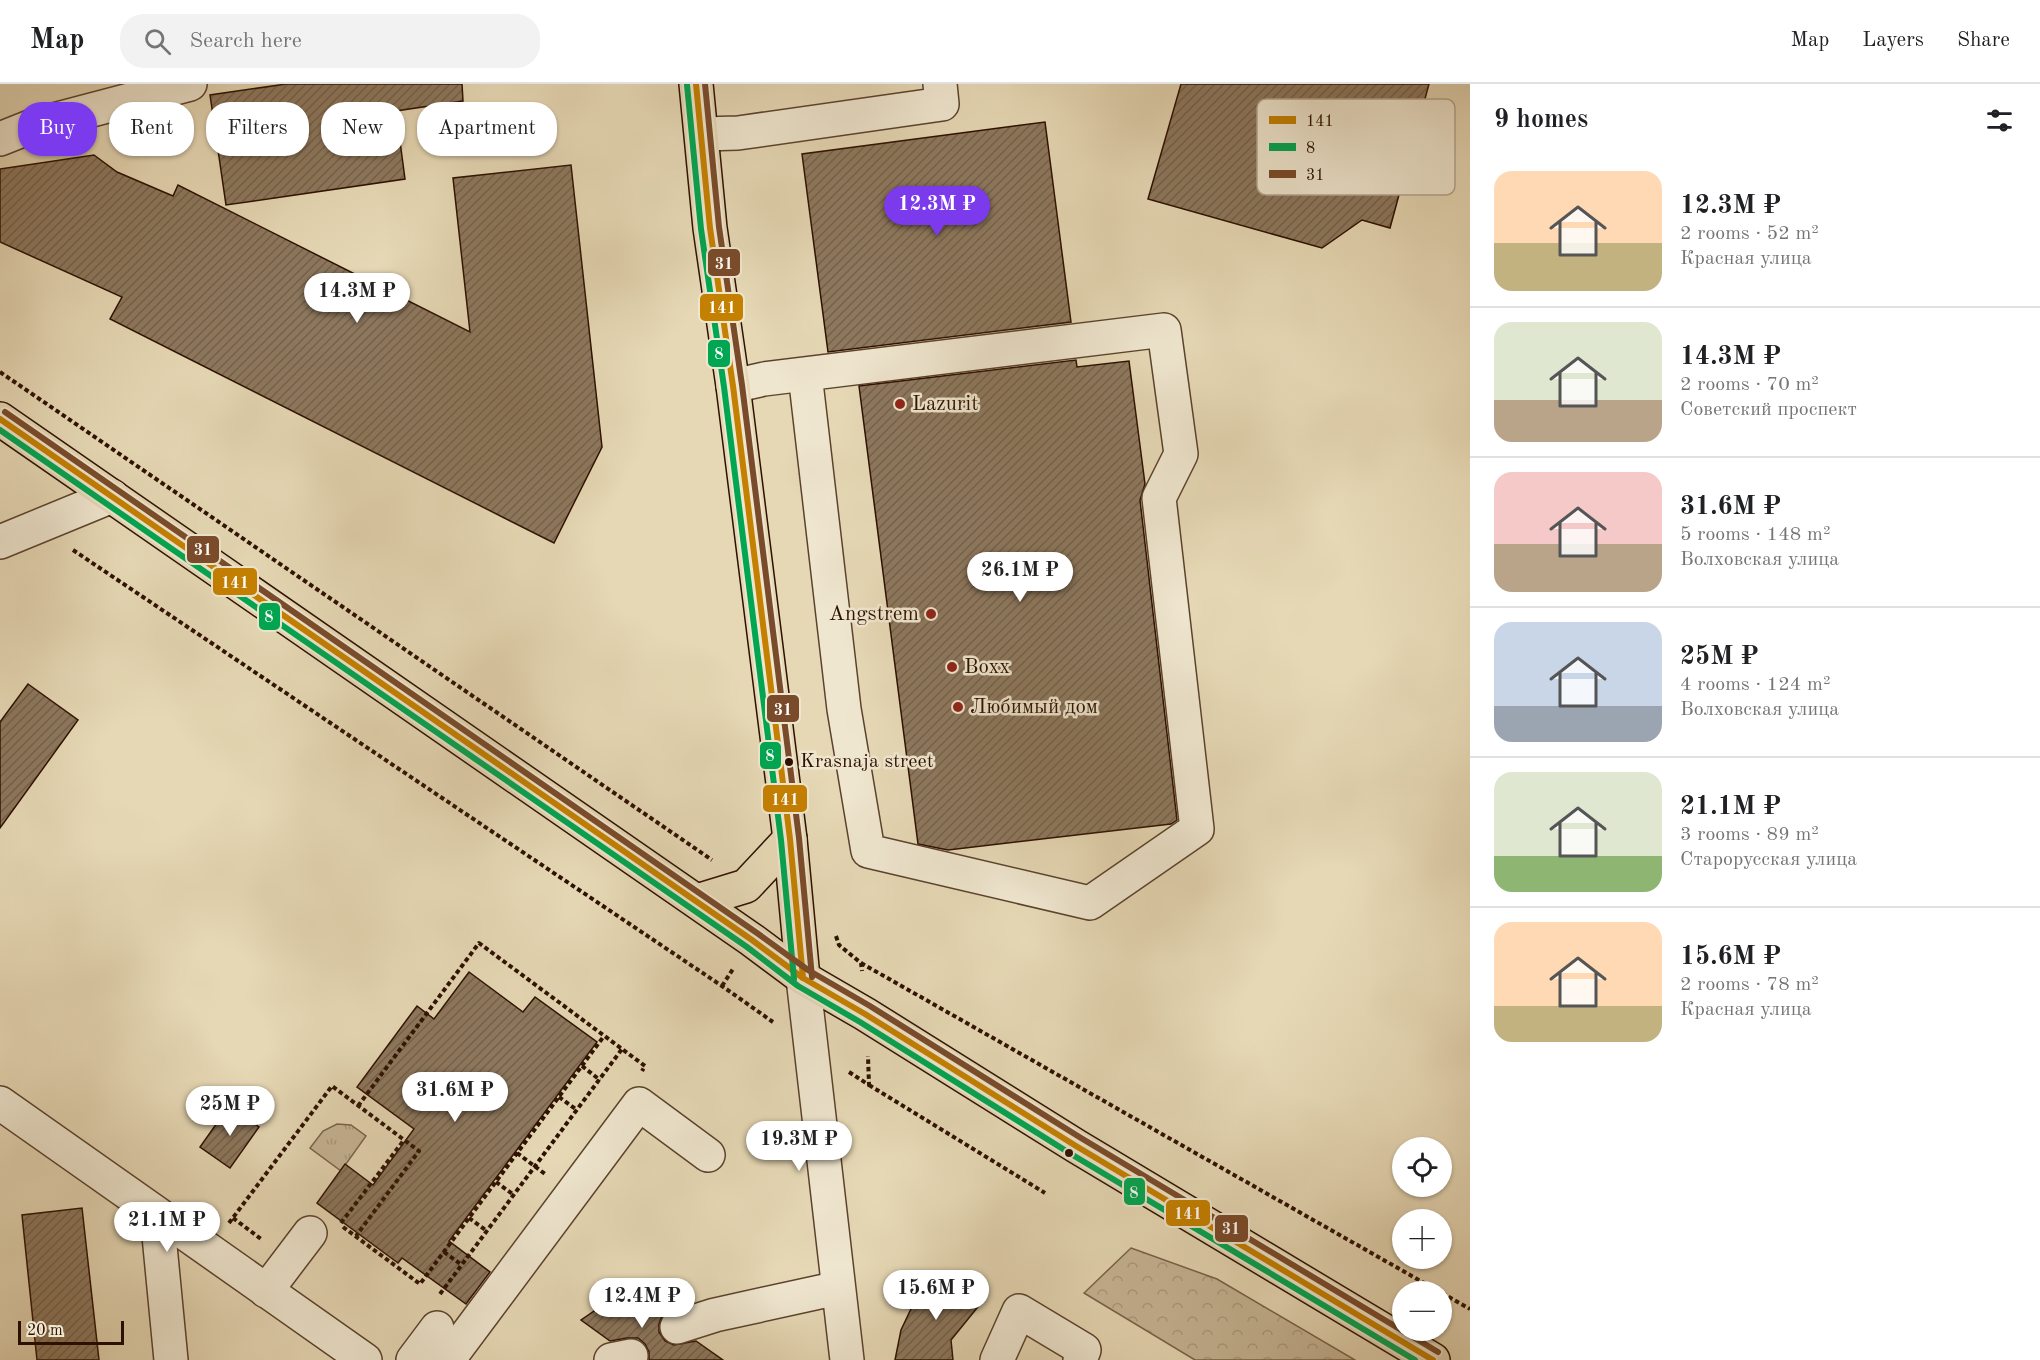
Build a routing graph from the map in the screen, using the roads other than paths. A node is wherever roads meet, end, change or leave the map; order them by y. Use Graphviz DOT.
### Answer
graph roads {
  1 [pos="190,84"];
  2 [pos="696,84"];
  3 [pos="940,84"];
  4 [pos="702,134"];
  5 [pos="0,139"];
  6 [pos="805,374"];
  7 [pos="733,386"];
  8 [pos="0,419"];
  9 [pos="112,496"];
  10 [pos="0,542"];
  11 [pos="790,838"];
  12 [pos="697,901"];
  13 [pos="803,978"];
  14 [pos="0,1103"];
  15 [pos="708,1155"];
  16 [pos="157,1215"];
  17 [pos="310,1233"];
  18 [pos="838,1288"];
  19 [pos="266,1291"];
  20 [pos="436,1314"];
  21 [pos="677,1327"];
  22 [pos="171,1360"];
  23 [pos="365,1360"];
  24 [pos="413,1360"];
  25 [pos="448,1360"];
  26 [pos="847,1360"];
  27 [pos="998,1360"];
  28 [pos="1080,1360"];
  29 [pos="1433,1360"];
  1 -- 5 [label="street"];
  2 -- 4 [label="main road"];
  3 -- 4 [label="street"];
  4 -- 7 [label="main road"];
  6 -- 6 [label="street"];
  6 -- 7 [label="street"];
  7 -- 11 [label="main road"];
  8 -- 9 [label="main road"];
  9 -- 10 [label="street"];
  9 -- 12 [label="main road"];
  11 -- 12 [label="main road"];
  11 -- 13 [label="main road"];
  12 -- 13 [label="main road"];
  13 -- 18 [label="street"];
  13 -- 29 [label="main road"];
  14 -- 16 [label="street"];
  15 -- 25 [label="street"];
  16 -- 19 [label="street"];
  16 -- 22 [label="street"];
  17 -- 19 [label="street"];
  18 -- 21 [label="street"];
  18 -- 26 [label="street"];
  19 -- 23 [label="street"];
  20 -- 24 [label="street"];
  27 -- 28 [label="street"];
}
